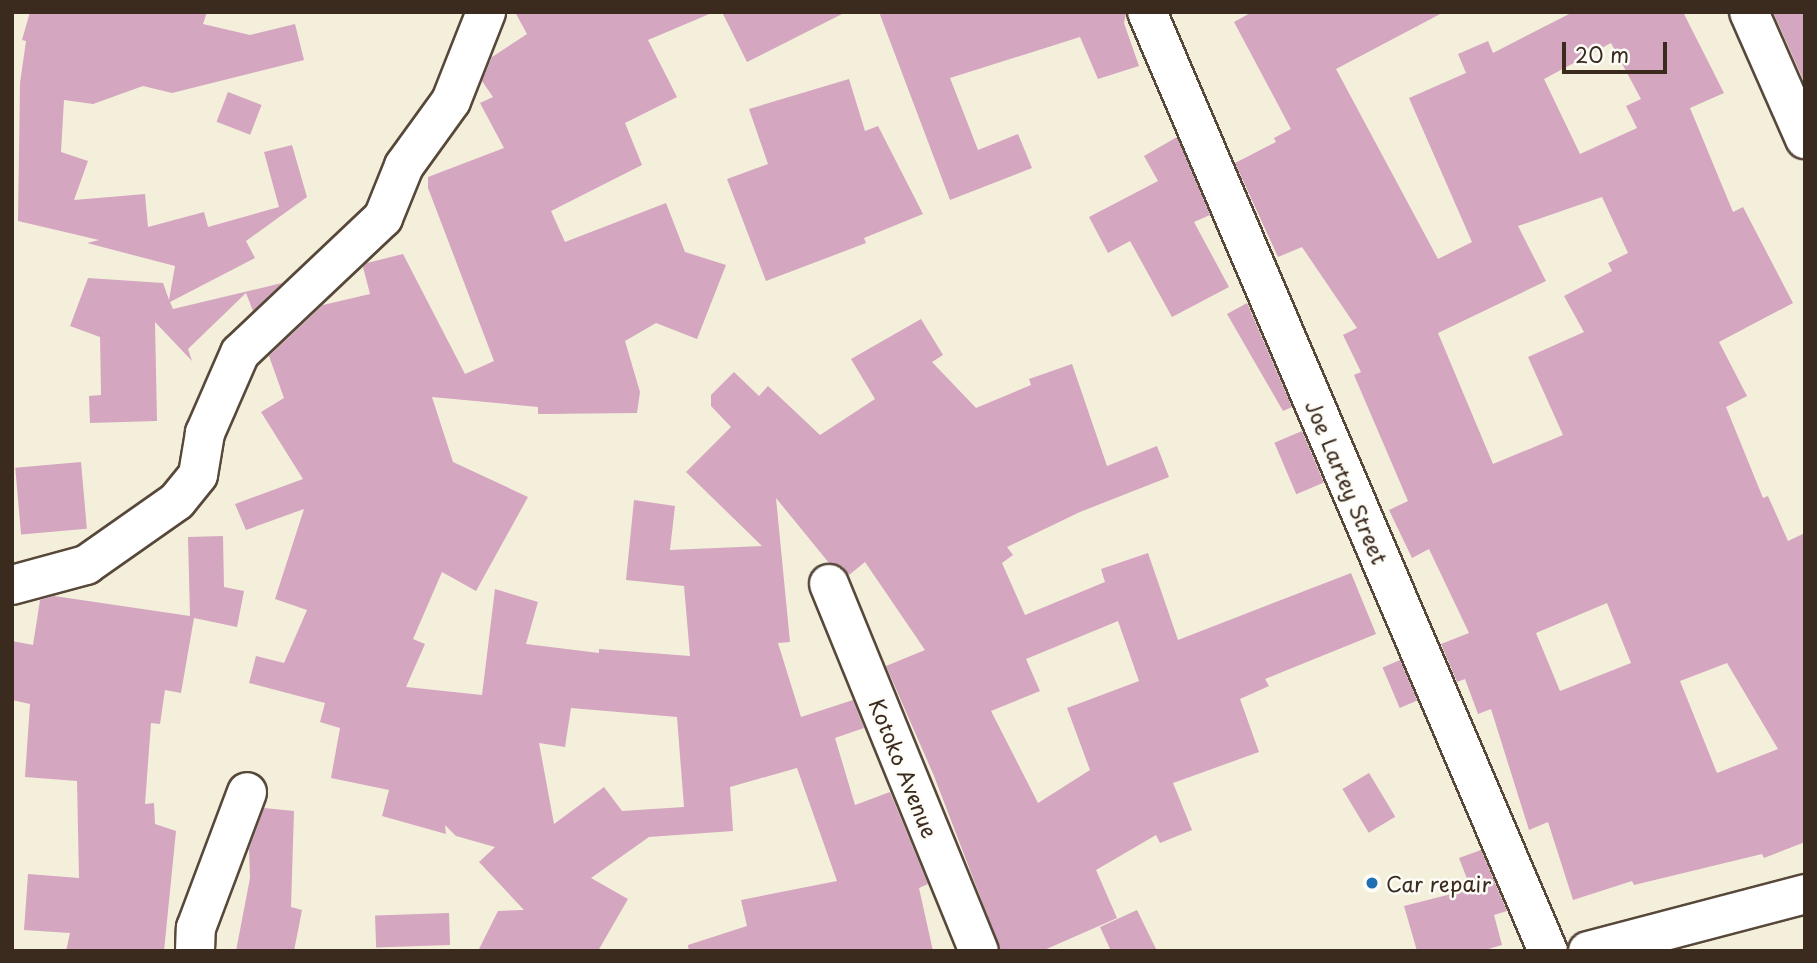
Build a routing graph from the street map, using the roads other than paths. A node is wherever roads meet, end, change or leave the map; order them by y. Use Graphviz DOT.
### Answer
graph roads {
  1 [pos="486,12"];
  2 [pos="1147,12"];
  3 [pos="1749,12"];
  4 [pos="1805,139"];
  5 [pos="829,584"];
  6 [pos="12,585"];
  7 [pos="247,792"];
  8 [pos="1805,894"];
  9 [pos="195,951"];
  10 [pos="979,951"];
  11 [pos="1548,951"];
  12 [pos="1588,951"];
  1 -- 6 [label="street"];
  2 -- 11 [label="street, Joe Lartey Street"];
  3 -- 4 [label="street"];
  5 -- 10 [label="street, Kotoko Avenue"];
  7 -- 9 [label="street"];
  8 -- 12 [label="street"];
}
